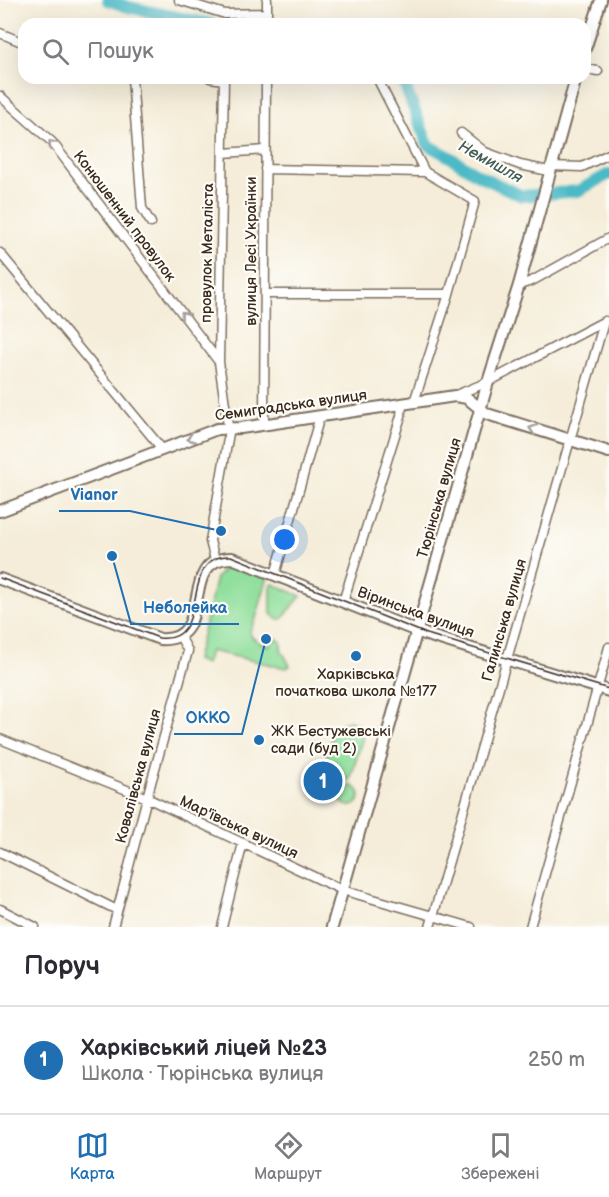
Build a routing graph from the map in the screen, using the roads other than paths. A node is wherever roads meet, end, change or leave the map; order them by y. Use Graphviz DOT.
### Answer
graph roads {
  1 [pos="179,0"];
  2 [pos="267,0"];
  3 [pos="601,0"];
  4 [pos="591,31"];
  5 [pos="0,33"];
  6 [pos="18,40"];
  7 [pos="591,70"];
  8 [pos="598,71"];
  9 [pos="132,84"];
  10 [pos="224,84"];
  11 [pos="266,84"];
  12 [pos="379,84"];
  13 [pos="574,84"];
  14 [pos="0,96"];
  15 [pos="461,133"];
  16 [pos="265,150"];
  17 [pos="223,153"];
  18 [pos="609,154"];
  19 [pos="265,169"];
  20 [pos="425,172"];
  21 [pos="549,172"];
  22 [pos="151,223"];
  23 [pos="609,238"];
  24 [pos="0,253"];
  25 [pos="519,285"];
  26 [pos="265,294"];
  27 [pos="449,294"];
  28 [pos="607,320"];
  29 [pos="219,362"];
  30 [pos="488,382"];
  31 [pos="455,396"];
  32 [pos="414,402"];
  33 [pos="402,404"];
  34 [pos="481,409"];
  35 [pos="320,416"];
  36 [pos="264,424"];
  37 [pos="229,428"];
  38 [pos="571,441"];
  39 [pos="162,449"];
  40 [pos="609,452"];
  41 [pos="0,511"];
  42 [pos="215,560"];
  43 [pos="275,575"];
  44 [pos="0,579"];
  45 [pos="343,602"];
  46 [pos="416,631"];
  47 [pos="180,636"];
  48 [pos="609,647"];
  49 [pos="506,660"];
  50 [pos="597,688"];
  51 [pos="609,691"];
  52 [pos="0,739"];
  53 [pos="147,798"];
  54 [pos="243,843"];
  55 [pos="0,852"];
  56 [pos="342,890"];
  57 [pos="0,909"];
  58 [pos="117,910"];
  59 [pos="434,915"];
  60 [pos="35,927"];
  61 [pos="113,927"];
  62 [pos="222,927"];
  63 [pos="332,927"];
  64 [pos="430,927"];
  65 [pos="471,927"];
  66 [pos="530,927"];
  1 -- 2 [label="street"];
  3 -- 4 [label="main road"];
  5 -- 6 [label="street"];
  7 -- 8 [label="street"];
  9 -- 22 [label="street"];
  10 -- 17 [label="street, провулок Металіста"];
  11 -- 16 [label="street, вулиця Лесі Українки"];
  12 -- 20 [label="street"];
  13 -- 21 [label="main road, Тюрінська вулиця"];
  29 -- 14 [label="street, Конюшенний провулок, one-way"];
  15 -- 21 [label="street"];
  16 -- 17 [label="street"];
  16 -- 19 [label="street, вулиця Лесі Українки"];
  17 -- 29 [label="street, провулок Металіста"];
  18 -- 21 [label="street"];
  19 -- 20 [label="street"];
  19 -- 26 [label="street, вулиця Лесі Українки"];
  20 -- 27 [label="street"];
  21 -- 25 [label="main road, Тюрінська вулиця"];
  23 -- 25 [label="street"];
  24 -- 39 [label="street"];
  25 -- 30 [label="main road, Тюрінська вулиця"];
  26 -- 27 [label="street"];
  26 -- 36 [label="street, вулиця Лесі Українки"];
  27 -- 32 [label="street"];
  28 -- 30 [label="street, Семиградська вулиця"];
  28 -- 38 [label="street, Галинська вулиця"];
  29 -- 37 [label="street, провулок Металіста"];
  30 -- 31 [label="street, Семиградська вулиця"];
  30 -- 34 [label="main road, Тюрінська вулиця"];
  31 -- 32 [label="main road, Семиградська вулиця"];
  31 -- 34 [label="main road"];
  32 -- 33 [label="main road, Семиградська вулиця"];
  33 -- 35 [label="main road, Семиградська вулиця"];
  33 -- 45 [label="street"];
  38 -- 34 [label="main road, one-way"];
  34 -- 46 [label="main road, Тюрінська вулиця"];
  35 -- 36 [label="main road, Семиградська вулиця"];
  35 -- 43 [label="street"];
  36 -- 37 [label="main road, Семиградська вулиця"];
  37 -- 39 [label="main road, Семиградська вулиця, one-way"];
  37 -- 42 [label="street"];
  38 -- 40 [label="main road"];
  38 -- 49 [label="street, Галинська вулиця"];
  39 -- 41 [label="main road, Семиградська вулиця"];
  42 -- 43 [label="main road, Віринська вулиця"];
  42 -- 47 [label="main road"];
  43 -- 45 [label="main road, Віринська вулиця"];
  44 -- 47 [label="main road"];
  45 -- 46 [label="main road, Віринська вулиця"];
  46 -- 49 [label="main road, Віринська вулиця"];
  46 -- 56 [label="main road, Тюрінська вулиця"];
  47 -- 53 [label="street, Ковалівська вулиця"];
  48 -- 50 [label="street"];
  49 -- 50 [label="main road, Віринська вулиця"];
  49 -- 59 [label="street, Галинська вулиця"];
  50 -- 51 [label="main road, Віринська вулиця"];
  50 -- 66 [label="street"];
  52 -- 53 [label="street, Мар'ївська вулиця"];
  53 -- 54 [label="street, Мар'ївська вулиця"];
  53 -- 58 [label="street, Ковалівська вулиця"];
  54 -- 56 [label="street, Мар'ївська вулиця"];
  54 -- 62 [label="street"];
  55 -- 58 [label="street"];
  56 -- 59 [label="street, Мар'ївська вулиця"];
  56 -- 63 [label="main road, Тюрінська вулиця"];
  57 -- 60 [label="street"];
  58 -- 61 [label="street, Ковалівська вулиця"];
  59 -- 64 [label="street, Галинська вулиця"];
  59 -- 65 [label="street, Мар'ївська вулиця"];
}
